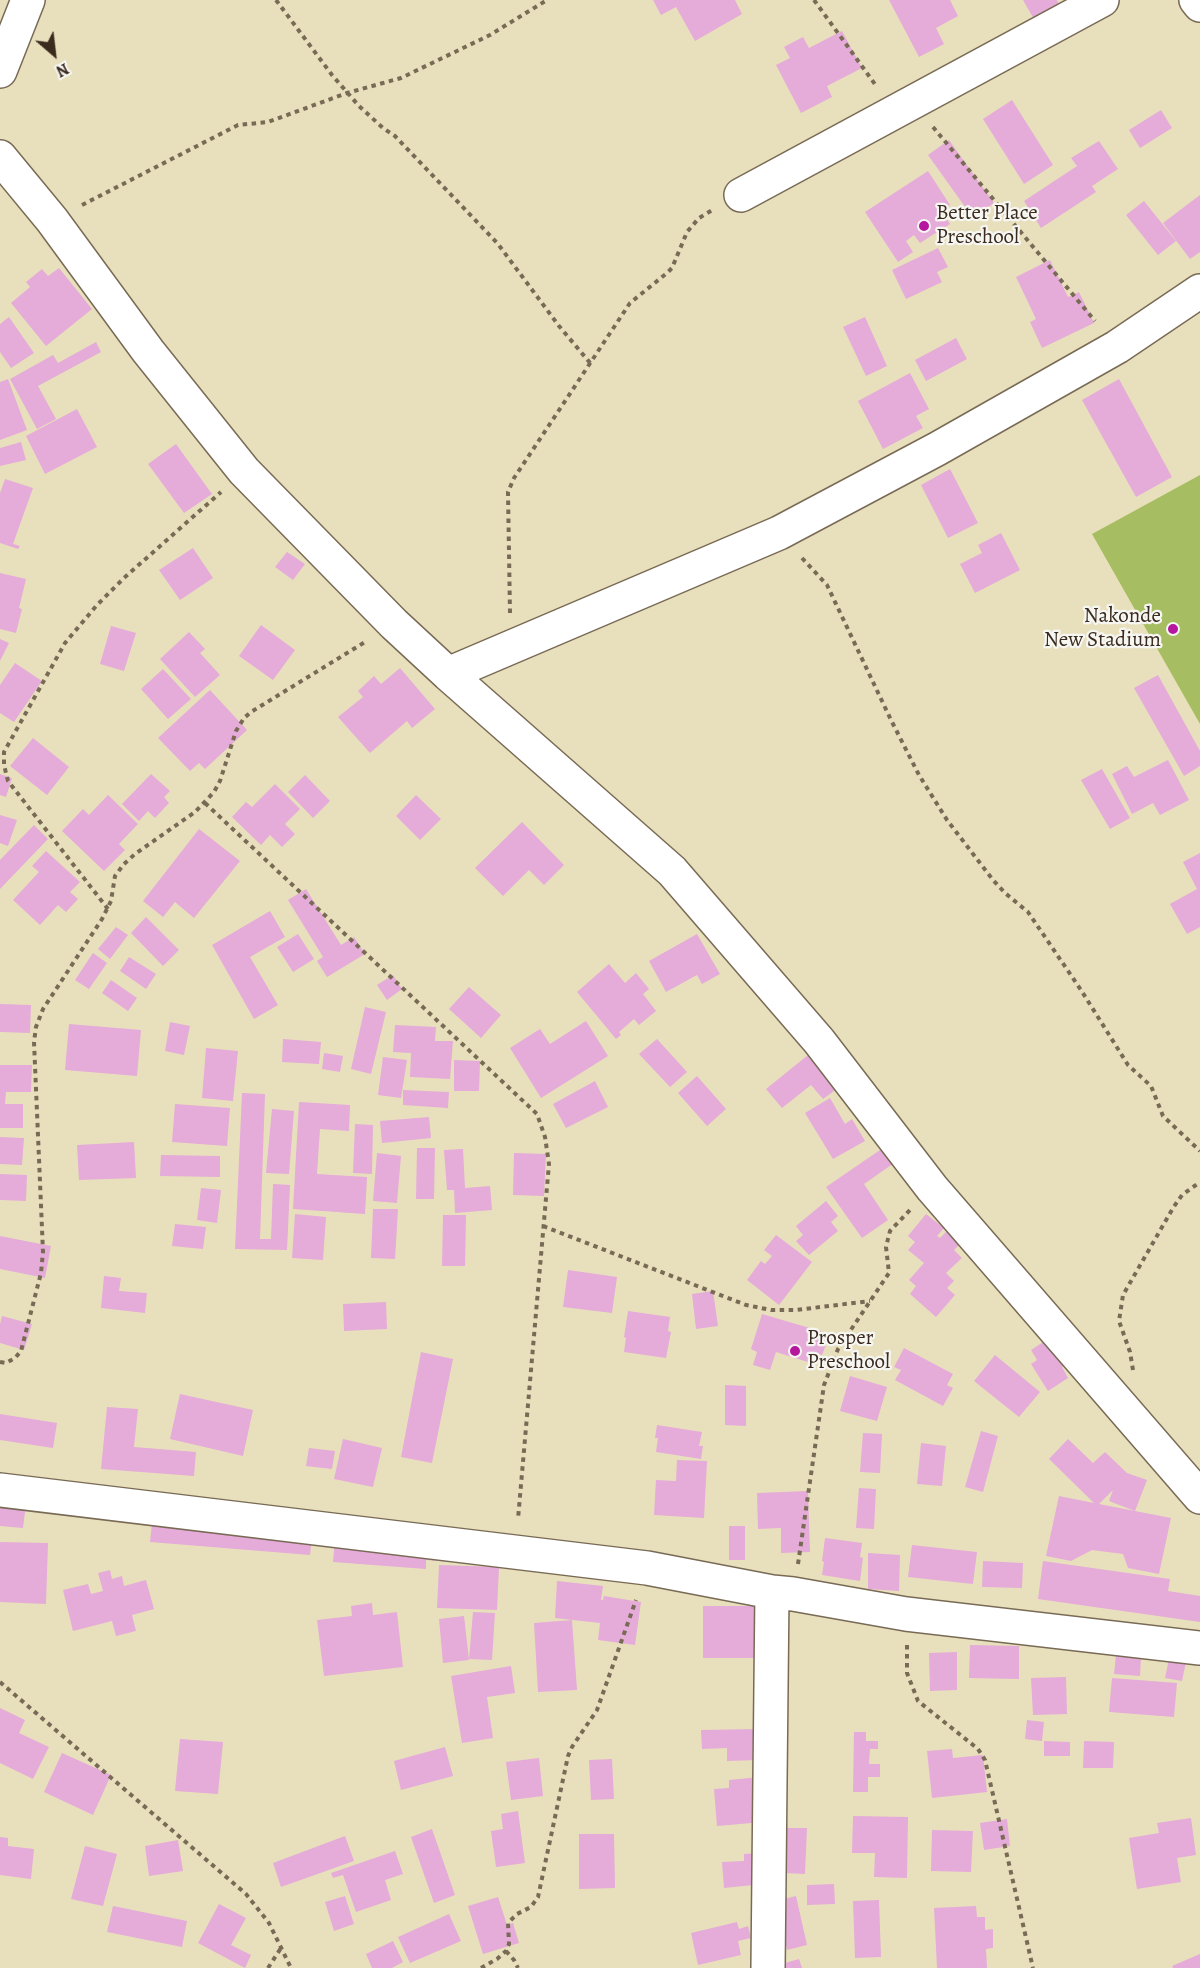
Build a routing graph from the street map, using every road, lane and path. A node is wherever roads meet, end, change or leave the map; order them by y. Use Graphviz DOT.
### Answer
graph roads {
  1 [pos="28,0"];
  2 [pos="276,0"];
  3 [pos="547,0"];
  4 [pos="814,0"];
  5 [pos="1102,0"];
  6 [pos="1196,0"];
  7 [pos="1200,5"];
  8 [pos="0,71"];
  9 [pos="347,93"];
  10 [pos="904,107"];
  11 [pos="0,157"];
  12 [pos="741,195"];
  13 [pos="52,220"];
  14 [pos="1200,291"];
  15 [pos="1117,347"];
  16 [pos="591,364"];
  17 [pos="244,471"];
  18 [pos="779,533"];
  19 [pos="394,624"];
  20 [pos="510,648"];
  21 [pos="448,674"];
  22 [pos="205,802"];
  23 [pos="108,909"];
  24 [pos="1200,1151"];
  25 [pos="1200,1182"];
  26 [pos="932,1188"];
  27 [pos="543,1226"];
  28 [pos="870,1301"];
  29 [pos="0,1362"];
  30 [pos="1128,1414"];
  31 [pos="0,1490"];
  32 [pos="1200,1497"];
  33 [pos="515,1552"];
  34 [pos="647,1568"];
  35 [pos="783,1593"];
  36 [pos="906,1614"];
  37 [pos="1200,1648"];
  38 [pos="0,1682"];
  39 [pos="282,1947"];
  40 [pos="506,1951"];
  41 [pos="268,1968"];
  42 [pos="291,1968"];
  43 [pos="481,1968"];
  44 [pos="518,1968"];
  45 [pos="768,1968"];
  46 [pos="1033,1968"];
  1 -- 8 [label="street"];
  2 -- 9 [label="path"];
  3 -- 9 [label="path"];
  4 -- 10 [label="path"];
  5 -- 10 [label="street"];
  6 -- 7 [label="street"];
  9 -- 13 [label="path"];
  9 -- 16 [label="path"];
  10 -- 12 [label="street"];
  10 -- 15 [label="path"];
  11 -- 13 [label="street"];
  12 -- 16 [label="path"];
  13 -- 17 [label="street"];
  14 -- 15 [label="street"];
  15 -- 18 [label="street"];
  16 -- 20 [label="path"];
  17 -- 19 [label="street"];
  17 -- 23 [label="path"];
  18 -- 20 [label="street"];
  18 -- 24 [label="path"];
  19 -- 21 [label="street"];
  19 -- 22 [label="path"];
  20 -- 21 [label="street"];
  21 -- 26 [label="street"];
  22 -- 23 [label="path"];
  22 -- 27 [label="path"];
  23 -- 29 [label="path"];
  25 -- 30 [label="path"];
  26 -- 28 [label="path"];
  26 -- 30 [label="street"];
  27 -- 28 [label="path"];
  27 -- 33 [label="path"];
  28 -- 35 [label="path"];
  30 -- 32 [label="street"];
  31 -- 33 [label="street"];
  33 -- 34 [label="street"];
  34 -- 35 [label="street"];
  34 -- 40 [label="path"];
  35 -- 36 [label="street"];
  35 -- 45 [label="street"];
  36 -- 37 [label="street"];
  36 -- 46 [label="path"];
  38 -- 39 [label="path"];
  39 -- 41 [label="path"];
  39 -- 42 [label="path"];
  40 -- 43 [label="path"];
  40 -- 44 [label="path"];
}
